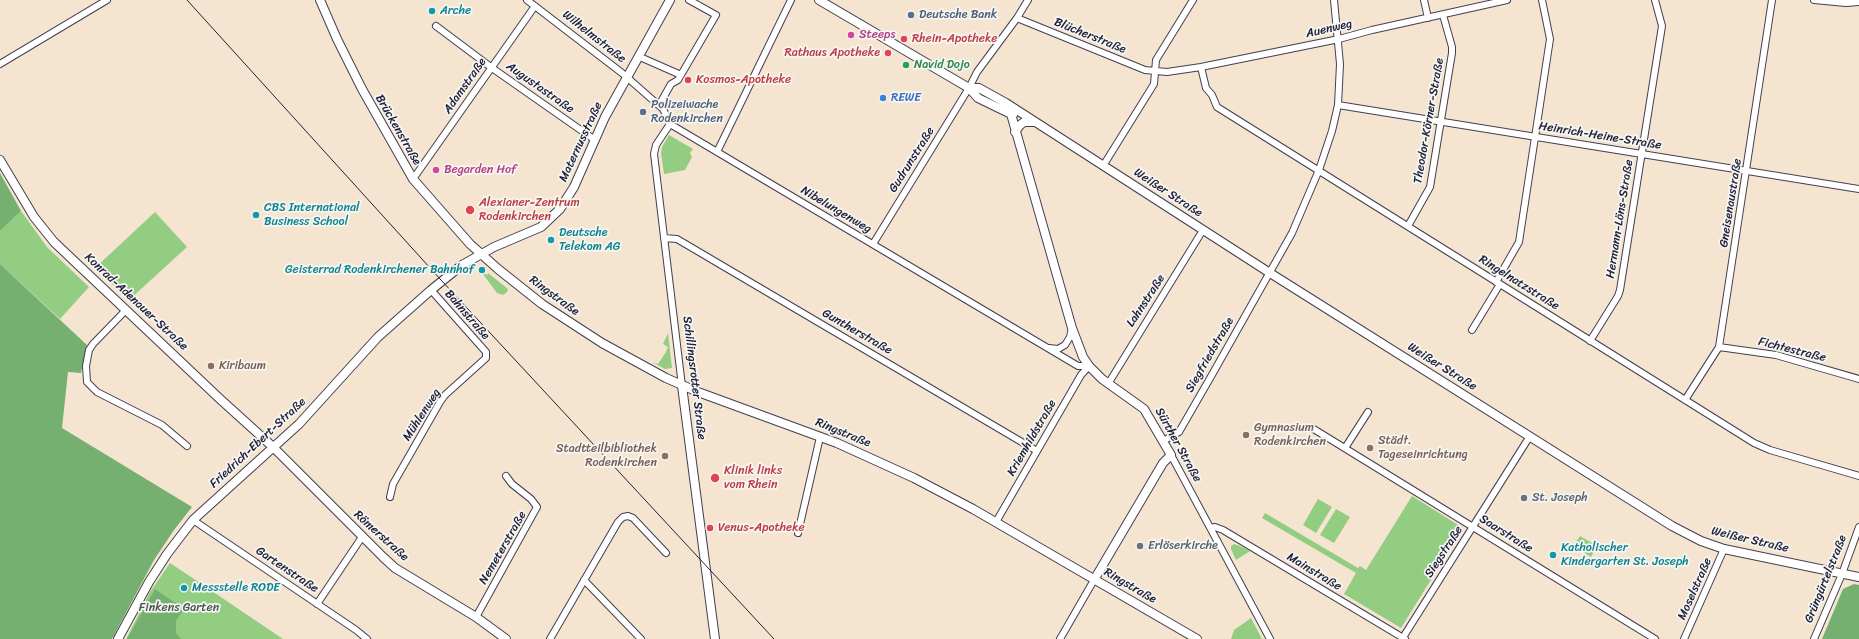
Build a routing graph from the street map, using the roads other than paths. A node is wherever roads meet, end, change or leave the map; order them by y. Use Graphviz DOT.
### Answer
graph roads {
  1 [pos="107,0"];
  2 [pos="320,0"];
  3 [pos="527,0"];
  4 [pos="670,0"];
  5 [pos="689,0"];
  6 [pos="791,0"];
  7 [pos="819,0"];
  8 [pos="1028,0"];
  9 [pos="1193,0"];
  10 [pos="1334,0"];
  11 [pos="1424,0"];
  12 [pos="1508,0"];
  13 [pos="1542,0"];
  14 [pos="1655,0"];
  15 [pos="1772,0"];
  16 [pos="1814,0"];
  17 [pos="1859,2"];
  18 [pos="535,6"];
  19 [pos="1443,15"];
  20 [pos="1017,18"];
  21 [pos="1428,18"];
  22 [pos="436,26"];
  23 [pos="1339,40"];
  24 [pos="640,56"];
  25 [pos="0,64"];
  26 [pos="1201,67"];
  27 [pos="492,68"];
  28 [pos="1155,72"];
  29 [pos="681,75"];
  30 [pos="626,78"];
  31 [pos="969,88"];
  32 [pos="1006,103"];
  33 [pos="1338,105"];
  34 [pos="993,106"];
  35 [pos="663,108"];
  36 [pos="1011,114"];
  37 [pos="1035,122"];
  38 [pos="1440,122"];
  39 [pos="670,124"];
  40 [pos="1015,132"];
  41 [pos="1535,137"];
  42 [pos="595,140"];
  43 [pos="717,152"];
  44 [pos="1641,154"];
  45 [pos="0,160"];
  46 [pos="1103,166"];
  47 [pos="1319,170"];
  48 [pos="1747,171"];
  49 [pos="413,179"];
  50 [pos="1859,189"];
  51 [pos="1408,226"];
  52 [pos="1203,230"];
  53 [pos="664,238"];
  54 [pos="873,244"];
  55 [pos="481,254"];
  56 [pos="1270,273"];
  57 [pos="1498,283"];
  58 [pos="438,284"];
  59 [pos="431,290"];
  60 [pos="126,310"];
  61 [pos="1072,328"];
  62 [pos="1472,330"];
  63 [pos="1590,341"];
  64 [pos="1719,347"];
  65 [pos="1048,348"];
  66 [pos="486,355"];
  67 [pos="1089,366"];
  68 [pos="1859,379"];
  69 [pos="1108,384"];
  70 [pos="682,386"];
  71 [pos="1685,400"];
  72 [pos="1368,412"];
  73 [pos="1312,428"];
  74 [pos="1530,436"];
  75 [pos="820,437"];
  76 [pos="1163,441"];
  77 [pos="187,446"];
  78 [pos="273,447"];
  79 [pos="1345,448"];
  80 [pos="1037,451"];
  81 [pos="1171,455"];
  82 [pos="506,476"];
  83 [pos="1859,476"];
  84 [pos="390,497"];
  85 [pos="193,520"];
  86 [pos="996,522"];
  87 [pos="1859,527"];
  88 [pos="1211,528"];
  89 [pos="1473,528"];
  90 [pos="798,533"];
  91 [pos="362,537"];
  92 [pos="1724,548"];
  93 [pos="666,553"];
  94 [pos="1842,574"];
  95 [pos="1859,577"];
  96 [pos="584,580"];
  97 [pos="1094,580"];
  98 [pos="317,604"];
  99 [pos="476,617"];
  100 [pos="118,639"];
  101 [pos="367,639"];
  102 [pos="506,639"];
  103 [pos="550,639"];
  104 [pos="641,639"];
  105 [pos="715,639"];
  106 [pos="1060,639"];
  107 [pos="1196,639"];
  108 [pos="1270,639"];
  109 [pos="1403,639"];
  110 [pos="1655,639"];
  111 [pos="1684,639"];
  112 [pos="1814,639"];
  1 -- 25 [label="street"];
  2 -- 49 [label="street, Brückenstraße"];
  3 -- 18 [label="street, Wilhelmstraße"];
  4 -- 24 [label="street, Maternusstraße"];
  5 -- 29 [label="street"];
  6 -- 43 [label="street"];
  7 -- 31 [label="street"];
  8 -- 20 [label="street, Gudrunstraße"];
  9 -- 28 [label="street"];
  10 -- 23 [label="street, Siegfriedstraße"];
  11 -- 21 [label="street"];
  12 -- 19 [label="street, Auenweg"];
  13 -- 41 [label="street"];
  14 -- 44 [label="street, Hermann-Löns-Straße"];
  15 -- 48 [label="street, Gneisenaustraße"];
  16 -- 17 [label="street"];
  18 -- 27 [label="street, Adamstraße"];
  18 -- 30 [label="street, Wilhelmstraße"];
  19 -- 21 [label="street, Auenweg"];
  19 -- 38 [label="street, Theodor-Körner-Straße"];
  20 -- 28 [label="street, Blücherstraße"];
  20 -- 31 [label="street, Gudrunstraße"];
  21 -- 23 [label="street, Auenweg"];
  22 -- 27 [label="street, Augustastraße"];
  23 -- 26 [label="street, Auenweg"];
  23 -- 33 [label="street, Siegfriedstraße"];
  24 -- 29 [label="street"];
  24 -- 30 [label="street, Maternusstraße"];
  26 -- 28 [label="street, Auenweg"];
  26 -- 47 [label="street, Ringelnatzstraße"];
  27 -- 42 [label="street, Augustastraße"];
  27 -- 49 [label="street, Adamstraße"];
  28 -- 46 [label="street"];
  29 -- 35 [label="street"];
  30 -- 35 [label="street"];
  30 -- 42 [label="street, Maternusstraße"];
  31 -- 32 [label="street, Weißer Straße"];
  31 -- 34 [label="street"];
  31 -- 54 [label="street, Gudrunstraße"];
  32 -- 36 [label="street, Sürther Straße"];
  32 -- 37 [label="street, Weißer Straße"];
  33 -- 38 [label="street, Heinrich-Heine-Straße"];
  33 -- 47 [label="street, Siegfriedstraße"];
  34 -- 36 [label="street, Weißer Straße"];
  34 -- 40 [label="street"];
  35 -- 39 [label="street"];
  36 -- 37 [label="street, Weißer Straße"];
  36 -- 40 [label="street, Sürther Straße"];
  37 -- 40 [label="street"];
  37 -- 46 [label="street, Weißer Straße"];
  38 -- 41 [label="street, Heinrich-Heine-Straße"];
  38 -- 51 [label="street, Theodor-Körner-Straße"];
  39 -- 43 [label="street, Nibelungenweg"];
  39 -- 53 [label="street, Schillingsrotter Straße"];
  40 -- 61 [label="street, Sürther Straße"];
  41 -- 44 [label="street, Heinrich-Heine-Straße"];
  41 -- 57 [label="street"];
  42 -- 55 [label="street, Maternusstraße"];
  43 -- 54 [label="street, Nibelungenweg"];
  44 -- 48 [label="street, Heinrich-Heine-Straße"];
  44 -- 63 [label="street, Hermann-Löns-Straße"];
  45 -- 60 [label="street, Konrad-Adenauer-Straße"];
  46 -- 52 [label="street, Weißer Straße"];
  47 -- 51 [label="street, Ringelnatzstraße"];
  47 -- 56 [label="street, Siegfriedstraße"];
  48 -- 50 [label="street, Heinrich-Heine-Straße"];
  48 -- 64 [label="street, Gneisenaustraße"];
  49 -- 55 [label="street, Brückenstraße"];
  51 -- 57 [label="street, Ringelnatzstraße"];
  52 -- 56 [label="street, Weißer Straße"];
  52 -- 69 [label="street, Lahnstraße"];
  53 -- 70 [label="street, Schillingsrotter Straße"];
  53 -- 80 [label="street, Guntherstraße"];
  54 -- 65 [label="street, Nibelungenweg"];
  55 -- 58 [label="street, Maternusstraße"];
  55 -- 70 [label="street, Ringstraße"];
  56 -- 74 [label="street, Weißer Straße"];
  56 -- 76 [label="street, Siegfriedstraße"];
  57 -- 62 [label="street"];
  57 -- 63 [label="street, Ringelnatzstraße"];
  58 -- 59 [label="street, Friedrich-Ebert-Straße"];
  59 -- 66 [label="street, Bahnstraße"];
  59 -- 78 [label="street, Friedrich-Ebert-Straße"];
  60 -- 77 [label="street"];
  60 -- 78 [label="street, Konrad-Adenauer-Straße"];
  61 -- 65 [label="street"];
  61 -- 67 [label="street, Sürther Straße"];
  63 -- 71 [label="street, Ringelnatzstraße"];
  64 -- 68 [label="street, Fichtestraße"];
  64 -- 71 [label="street, Gneisenaustraße"];
  65 -- 67 [label="street, Nibelungenweg"];
  66 -- 84 [label="street, Mühlenweg"];
  67 -- 69 [label="street, Sürther Straße"];
  67 -- 80 [label="street, Kriemhildstraße"];
  69 -- 76 [label="street, Sürther Straße"];
  70 -- 75 [label="street, Ringstraße"];
  70 -- 105 [label="street, Schillingsrotter Straße"];
  71 -- 83 [label="street, Ringelnatzstraße"];
  72 -- 79 [label="street"];
  73 -- 79 [label="street, Saarstraße"];
  74 -- 89 [label="street, Siegstraße"];
  74 -- 92 [label="street, Weißer Straße"];
  75 -- 86 [label="street, Ringstraße"];
  75 -- 90 [label="street"];
  76 -- 81 [label="street, Sürther Straße"];
  78 -- 85 [label="street, Friedrich-Ebert-Straße"];
  78 -- 91 [label="street, Römerstraße"];
  79 -- 89 [label="street, Saarstraße"];
  80 -- 86 [label="street, Kriemhildstraße"];
  81 -- 88 [label="street, Sürther Straße"];
  81 -- 97 [label="street"];
  82 -- 99 [label="street, Nemeterstraße"];
  85 -- 98 [label="street, Gartenstraße"];
  85 -- 100 [label="street, Friedrich-Ebert-Straße"];
  86 -- 97 [label="street, Ringstraße"];
  87 -- 94 [label="street, Grüngürtelstraße"];
  88 -- 108 [label="street, Sürther Straße"];
  88 -- 109 [label="street, Mainstraße"];
  89 -- 109 [label="street, Siegstraße"];
  89 -- 110 [label="street, Saarstraße"];
  91 -- 98 [label="street"];
  91 -- 99 [label="street, Römerstraße"];
  92 -- 94 [label="street, Weißer Straße"];
  92 -- 111 [label="street, Moselstraße"];
  93 -- 96 [label="street"];
  94 -- 95 [label="street, Weißer Straße"];
  94 -- 112 [label="street, Grüngürtelstraße"];
  96 -- 103 [label="street"];
  96 -- 104 [label="street"];
  97 -- 106 [label="street"];
  97 -- 107 [label="street, Ringstraße"];
  98 -- 101 [label="street, Gartenstraße"];
  99 -- 102 [label="street, Römerstraße"];
}
